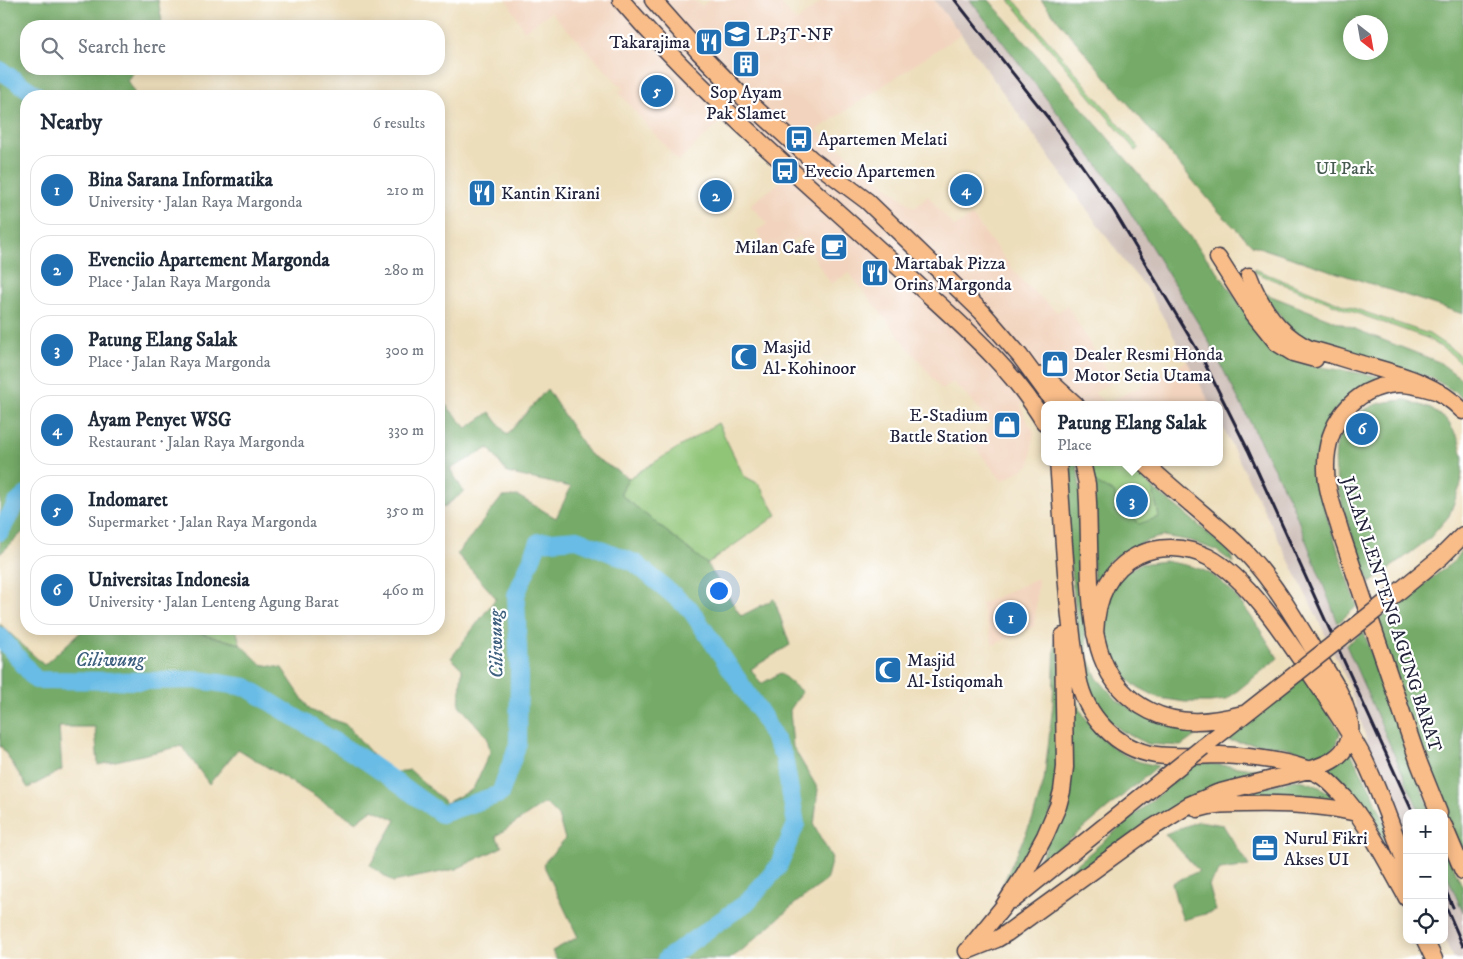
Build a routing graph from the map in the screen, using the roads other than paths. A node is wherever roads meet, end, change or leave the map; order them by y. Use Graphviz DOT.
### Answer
graph roads {
  1 [pos="621,0"];
  2 [pos="653,0"];
  3 [pos="1218,258"];
  4 [pos="1249,276"];
  5 [pos="1020,356"];
  6 [pos="1371,367"];
  7 [pos="1438,392"];
  8 [pos="1053,401"];
  9 [pos="1071,401"];
  10 [pos="1463,411"];
  11 [pos="1041,417"];
  12 [pos="1058,466"];
  13 [pos="1083,466"];
  14 [pos="1148,466"];
  15 [pos="1463,535"];
  16 [pos="1065,571"];
  17 [pos="1095,634"];
  18 [pos="1243,714"];
  19 [pos="1350,733"];
  20 [pos="1309,770"];
  21 [pos="1437,809"];
  22 [pos="1357,813"];
  23 [pos="1448,835"];
  24 [pos="1130,844"];
  25 [pos="1403,856"];
  26 [pos="1463,871"];
  27 [pos="1403,891"];
  28 [pos="1003,907"];
  29 [pos="1427,944"];
  30 [pos="1435,944"];
  31 [pos="964,955"];
  32 [pos="1434,959"];
  33 [pos="1441,959"];
  1 -- 11 [label="main road"];
  2 -- 5 [label="main road"];
  3 -- 6 [label="main road"];
  4 -- 6 [label="main road"];
  5 -- 8 [label="main road"];
  5 -- 9 [label="main road"];
  6 -- 7 [label="main road"];
  7 -- 10 [label="main road"];
  7 -- 21 [label="main road, JALAN LENTENG AGUNG BARAT"];
  12 -- 16 [label="main road"];
  13 -- 17 [label="main road"];
  14 -- 19 [label="main road"];
  15 -- 18 [label="main road, bridge"];
  16 -- 20 [label="main road"];
  16 -- 28 [label="main road"];
  17 -- 18 [label="main road"];
  17 -- 19 [label="main road"];
  18 -- 28 [label="main road, bridge"];
  19 -- 20 [label="main road"];
  19 -- 25 [label="main road"];
  20 -- 22 [label="main road"];
  20 -- 24 [label="main road"];
  22 -- 24 [label="main road"];
  22 -- 27 [label="main road"];
  23 -- 26 [label="main road"];
  24 -- 31 [label="main road"];
  28 -- 31 [label="main road"];
  29 -- 32 [label="main road"];
  30 -- 33 [label="main road"];
}
